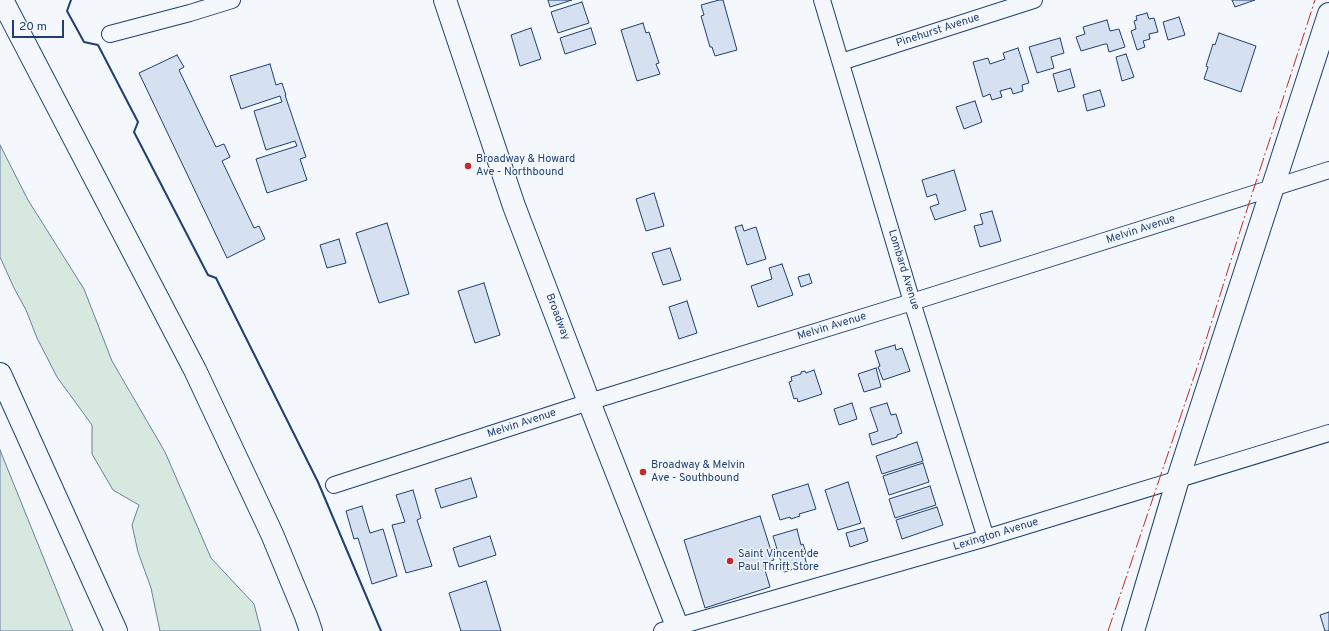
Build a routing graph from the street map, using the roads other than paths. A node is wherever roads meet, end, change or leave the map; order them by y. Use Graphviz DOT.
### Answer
graph roads {
  1 [pos="2,0"];
  2 [pos="232,0"];
  3 [pos="444,0"];
  4 [pos="822,0"];
  5 [pos="1034,0"];
  6 [pos="1329,14"];
  7 [pos="110,34"];
  8 [pos="841,62"];
  9 [pos="1329,170"];
  10 [pos="1273,188"];
  11 [pos="912,302"];
  12 [pos="0,374"];
  13 [pos="589,402"];
  14 [pos="1329,433"];
  15 [pos="1178,479"];
  16 [pos="334,486"];
  17 [pos="986,538"];
  18 [pos="673,629"];
  19 [pos="116,631"];
  20 [pos="311,631"];
  21 [pos="1132,631"];
  1 -- 20 [label="main road"];
  2 -- 7 [label="street"];
  3 -- 13 [label="main road, Broadway"];
  4 -- 8 [label="street, Lombard Avenue"];
  5 -- 8 [label="street, Pinehurst Avenue"];
  6 -- 10 [label="main road"];
  8 -- 11 [label="street, Lombard Avenue"];
  9 -- 10 [label="street, Melvin Avenue"];
  10 -- 11 [label="street, Melvin Avenue"];
  10 -- 15 [label="main road"];
  11 -- 13 [label="street, Melvin Avenue"];
  11 -- 17 [label="street, Lombard Avenue"];
  12 -- 19 [label="main road"];
  13 -- 16 [label="street, Melvin Avenue"];
  13 -- 18 [label="main road, Broadway"];
  14 -- 15 [label="street, Lexington Avenue"];
  15 -- 17 [label="street, Lexington Avenue"];
  15 -- 21 [label="main road"];
  17 -- 18 [label="street, Lexington Avenue"];
}
